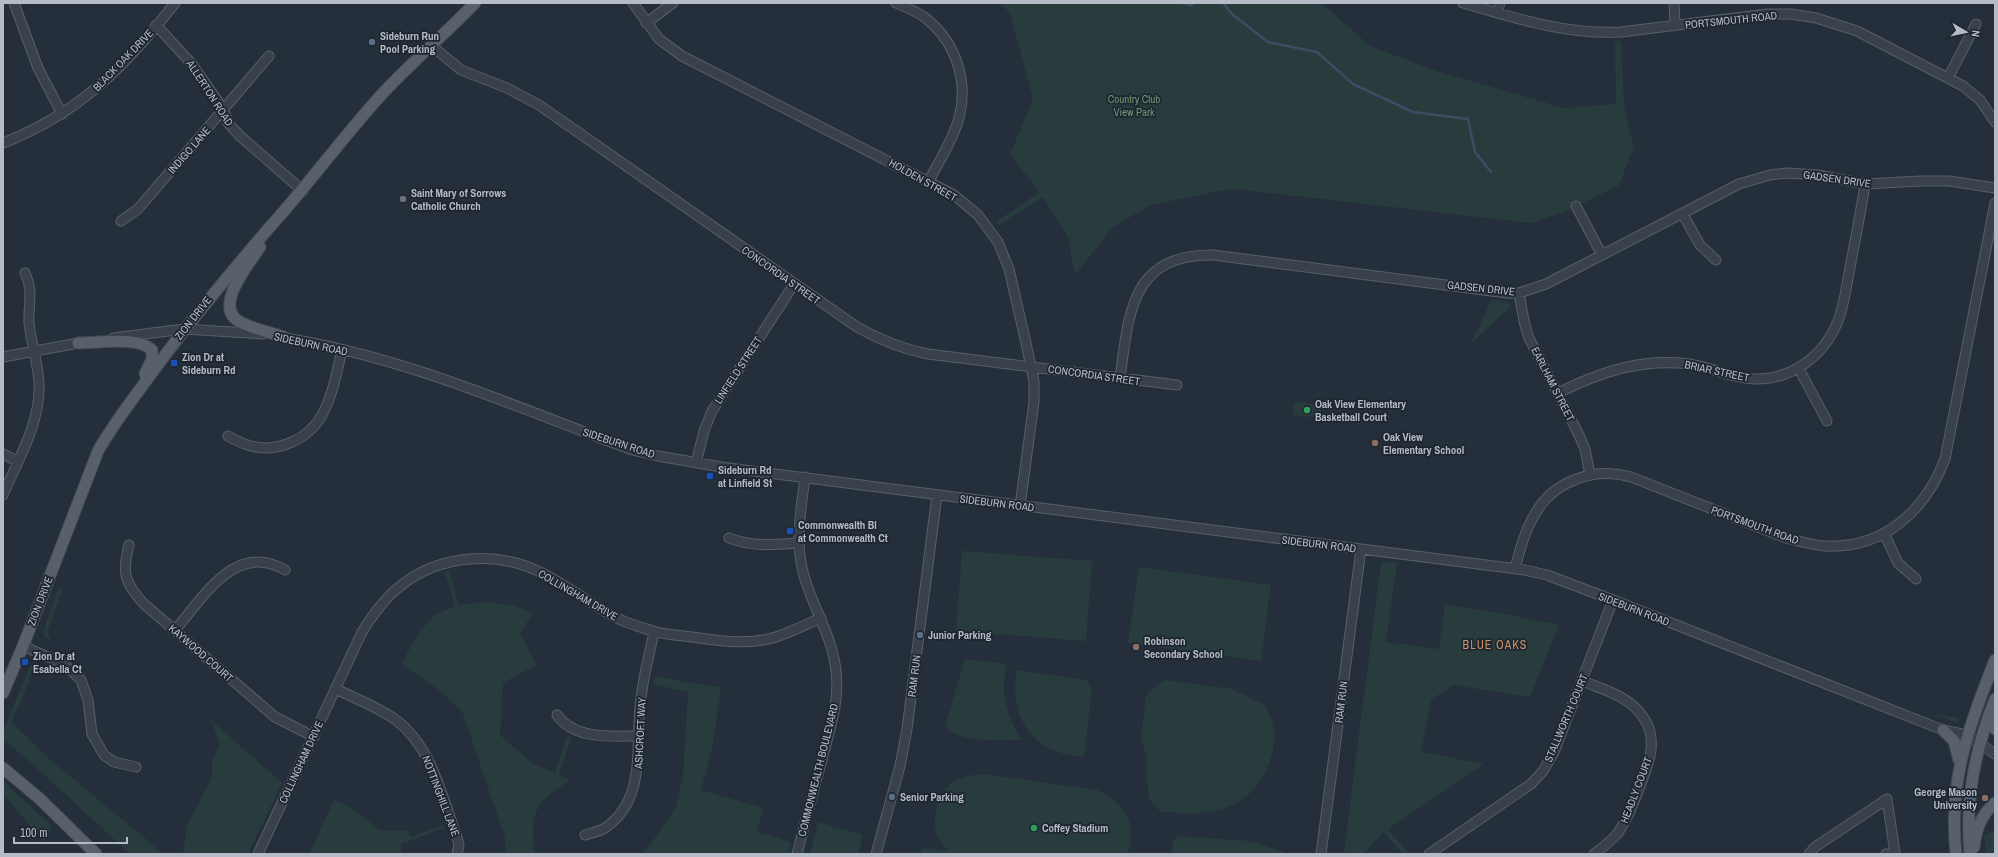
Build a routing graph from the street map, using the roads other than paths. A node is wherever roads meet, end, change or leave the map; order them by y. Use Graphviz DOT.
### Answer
graph roads {
  1 [pos="14,3"];
  2 [pos="175,3"];
  3 [pos="475,3"];
  4 [pos="633,3"];
  5 [pos="673,3"];
  6 [pos="896,3"];
  7 [pos="1463,3"];
  8 [pos="1500,3"];
  9 [pos="1674,3"];
  10 [pos="1497,13"];
  11 [pos="646,23"];
  12 [pos="1976,24"];
  13 [pos="1675,25"];
  14 [pos="156,26"];
  15 [pos="432,46"];
  16 [pos="269,56"];
  17 [pos="1948,78"];
  18 [pos="224,110"];
  19 [pos="62,114"];
  20 [pos="1995,122"];
  21 [pos="3,143"];
  22 [pos="929,181"];
  23 [pos="1865,184"];
  24 [pos="1995,188"];
  25 [pos="302,191"];
  26 [pos="1995,202"];
  27 [pos="1576,206"];
  28 [pos="1682,213"];
  29 [pos="280,217"];
  30 [pos="120,221"];
  31 [pos="1602,254"];
  32 [pos="1716,260"];
  33 [pos="25,272"];
  34 [pos="794,284"];
  35 [pos="1519,293"];
  36 [pos="184,329"];
  37 [pos="284,338"];
  38 [pos="78,343"];
  39 [pos="342,350"];
  40 [pos="34,351"];
  41 [pos="3,357"];
  42 [pos="1031,366"];
  43 [pos="1799,369"];
  44 [pos="1120,378"];
  45 [pos="1177,385"];
  46 [pos="1558,393"];
  47 [pos="134,397"];
  48 [pos="1826,422"];
  49 [pos="228,436"];
  50 [pos="3,454"];
  51 [pos="17,461"];
  52 [pos="696,463"];
  53 [pos="1590,474"];
  54 [pos="805,478"];
  55 [pos="3,495"];
  56 [pos="937,495"];
  57 [pos="1020,506"];
  58 [pos="1884,533"];
  59 [pos="729,538"];
  60 [pos="798,544"];
  61 [pos="129,545"];
  62 [pos="1361,549"];
  63 [pos="1515,568"];
  64 [pos="285,570"];
  65 [pos="1916,579"];
  66 [pos="1613,600"];
  67 [pos="821,618"];
  68 [pos="175,630"];
  69 [pos="654,632"];
  70 [pos="23,646"];
  71 [pos="1995,660"];
  72 [pos="1582,681"];
  73 [pos="336,689"];
  74 [pos="3,693"];
  75 [pos="1995,698"];
  76 [pos="1995,711"];
  77 [pos="557,715"];
  78 [pos="1995,729"];
  79 [pos="1943,730"];
  80 [pos="1967,735"];
  81 [pos="638,736"];
  82 [pos="314,737"];
  83 [pos="1979,743"];
  84 [pos="1995,748"];
  85 [pos="1995,754"];
  86 [pos="1959,764"];
  87 [pos="3,768"];
  88 [pos="136,768"];
  89 [pos="1995,804"];
  90 [pos="586,835"];
  91 [pos="96,854"];
  92 [pos="258,854"];
  93 [pos="457,854"];
  94 [pos="797,854"];
  95 [pos="876,854"];
  96 [pos="1321,854"];
  97 [pos="1429,854"];
  98 [pos="1594,854"];
  99 [pos="1809,854"];
  100 [pos="1886,854"];
  101 [pos="1956,854"];
  102 [pos="1972,854"];
  1 -- 19 [label="street"];
  2 -- 14 [label="street, BLACK OAK DRIVE"];
  3 -- 15 [label="main road, ZION DRIVE"];
  4 -- 11 [label="street, HOLDEN STREET"];
  5 -- 11 [label="street"];
  6 -- 22 [label="street"];
  7 -- 10 [label="street, PORTSMOUTH ROAD"];
  8 -- 10 [label="street"];
  9 -- 13 [label="street"];
  10 -- 13 [label="street, PORTSMOUTH ROAD"];
  11 -- 22 [label="street, HOLDEN STREET"];
  12 -- 17 [label="street"];
  13 -- 17 [label="street, PORTSMOUTH ROAD"];
  14 -- 18 [label="street, ALLERTON ROAD"];
  14 -- 19 [label="street, BLACK OAK DRIVE"];
  15 -- 25 [label="main road, ZION DRIVE"];
  15 -- 34 [label="street, CONCORDIA STREET"];
  16 -- 18 [label="street, INDIGO LANE"];
  17 -- 20 [label="street, PORTSMOUTH ROAD"];
  18 -- 25 [label="street, ALLERTON ROAD"];
  18 -- 30 [label="street, INDIGO LANE"];
  19 -- 21 [label="street, BLACK OAK DRIVE"];
  22 -- 42 [label="street, HOLDEN STREET"];
  23 -- 24 [label="street, GADSEN DRIVE"];
  23 -- 28 [label="street, GADSEN DRIVE"];
  23 -- 43 [label="street, BRIAR STREET"];
  25 -- 29 [label="main road, ZION DRIVE"];
  26 -- 58 [label="street, PORTSMOUTH ROAD"];
  27 -- 31 [label="street"];
  28 -- 31 [label="street, GADSEN DRIVE"];
  28 -- 32 [label="street"];
  29 -- 36 [label="main road, ZION DRIVE"];
  29 -- 37 [label="main road"];
  31 -- 35 [label="street, GADSEN DRIVE"];
  33 -- 40 [label="street"];
  34 -- 42 [label="street, CONCORDIA STREET"];
  34 -- 52 [label="street, LINFIELD STREET"];
  35 -- 44 [label="street, GADSEN DRIVE"];
  35 -- 46 [label="street, EARLHAM STREET"];
  36 -- 37 [label="street, SIDEBURN ROAD"];
  36 -- 38 [label="street, SIDEBURN ROAD"];
  36 -- 47 [label="main road, ZION DRIVE"];
  37 -- 39 [label="street, SIDEBURN ROAD"];
  38 -- 40 [label="street, SIDEBURN ROAD"];
  38 -- 47 [label="main road"];
  39 -- 49 [label="street"];
  39 -- 52 [label="street, SIDEBURN ROAD"];
  40 -- 41 [label="street, SIDEBURN ROAD"];
  40 -- 51 [label="street"];
  42 -- 44 [label="street, CONCORDIA STREET"];
  42 -- 57 [label="street, HOLDEN STREET"];
  43 -- 46 [label="street, BRIAR STREET"];
  43 -- 48 [label="street"];
  44 -- 45 [label="street, CONCORDIA STREET"];
  46 -- 53 [label="street, EARLHAM STREET"];
  47 -- 70 [label="main road, ZION DRIVE"];
  50 -- 51 [label="street"];
  51 -- 55 [label="street"];
  52 -- 54 [label="street, SIDEBURN ROAD"];
  53 -- 58 [label="street, PORTSMOUTH ROAD"];
  53 -- 63 [label="street, PORTSMOUTH ROAD"];
  54 -- 56 [label="street, SIDEBURN ROAD"];
  54 -- 60 [label="street, COMMONWEALTH BOULEVARD"];
  56 -- 57 [label="street, SIDEBURN ROAD"];
  56 -- 95 [label="street, RAM RUN"];
  57 -- 62 [label="street, SIDEBURN ROAD"];
  58 -- 65 [label="street"];
  59 -- 60 [label="street"];
  60 -- 67 [label="street, COMMONWEALTH BOULEVARD"];
  61 -- 68 [label="street, KAYWOOD COURT"];
  62 -- 63 [label="street, SIDEBURN ROAD"];
  62 -- 96 [label="street, RAM RUN"];
  63 -- 66 [label="street, SIDEBURN ROAD"];
  64 -- 68 [label="street"];
  66 -- 72 [label="street, STALLWORTH COURT"];
  66 -- 79 [label="street, SIDEBURN ROAD"];
  67 -- 69 [label="street, COLLINGHAM DRIVE"];
  67 -- 94 [label="street, COMMONWEALTH BOULEVARD"];
  68 -- 82 [label="street, KAYWOOD COURT"];
  69 -- 73 [label="street, COLLINGHAM DRIVE"];
  69 -- 81 [label="street, ASHCROFT WAY"];
  70 -- 74 [label="main road, ZION DRIVE"];
  70 -- 88 [label="street"];
  71 -- 80 [label="main road"];
  72 -- 97 [label="street, STALLWORTH COURT"];
  72 -- 98 [label="street, HEADLY COURT"];
  73 -- 82 [label="street, COLLINGHAM DRIVE"];
  73 -- 93 [label="street, NOTTINGHILL LANE"];
  75 -- 83 [label="main road"];
  76 -- 78 [label="main road"];
  77 -- 81 [label="street"];
  79 -- 80 [label="street, SIDEBURN ROAD"];
  79 -- 86 [label="main road"];
  80 -- 83 [label="street, SIDEBURN ROAD"];
  80 -- 86 [label="main road"];
  81 -- 90 [label="street, ASHCROFT WAY"];
  82 -- 92 [label="street, COLLINGHAM DRIVE"];
  83 -- 84 [label="street"];
  83 -- 85 [label="street, SIDEBURN ROAD"];
  83 -- 102 [label="main road"];
  86 -- 101 [label="main road"];
  87 -- 91 [label="main road"];
  89 -- 102 [label="main road"];
  99 -- 100 [label="street"];
}
